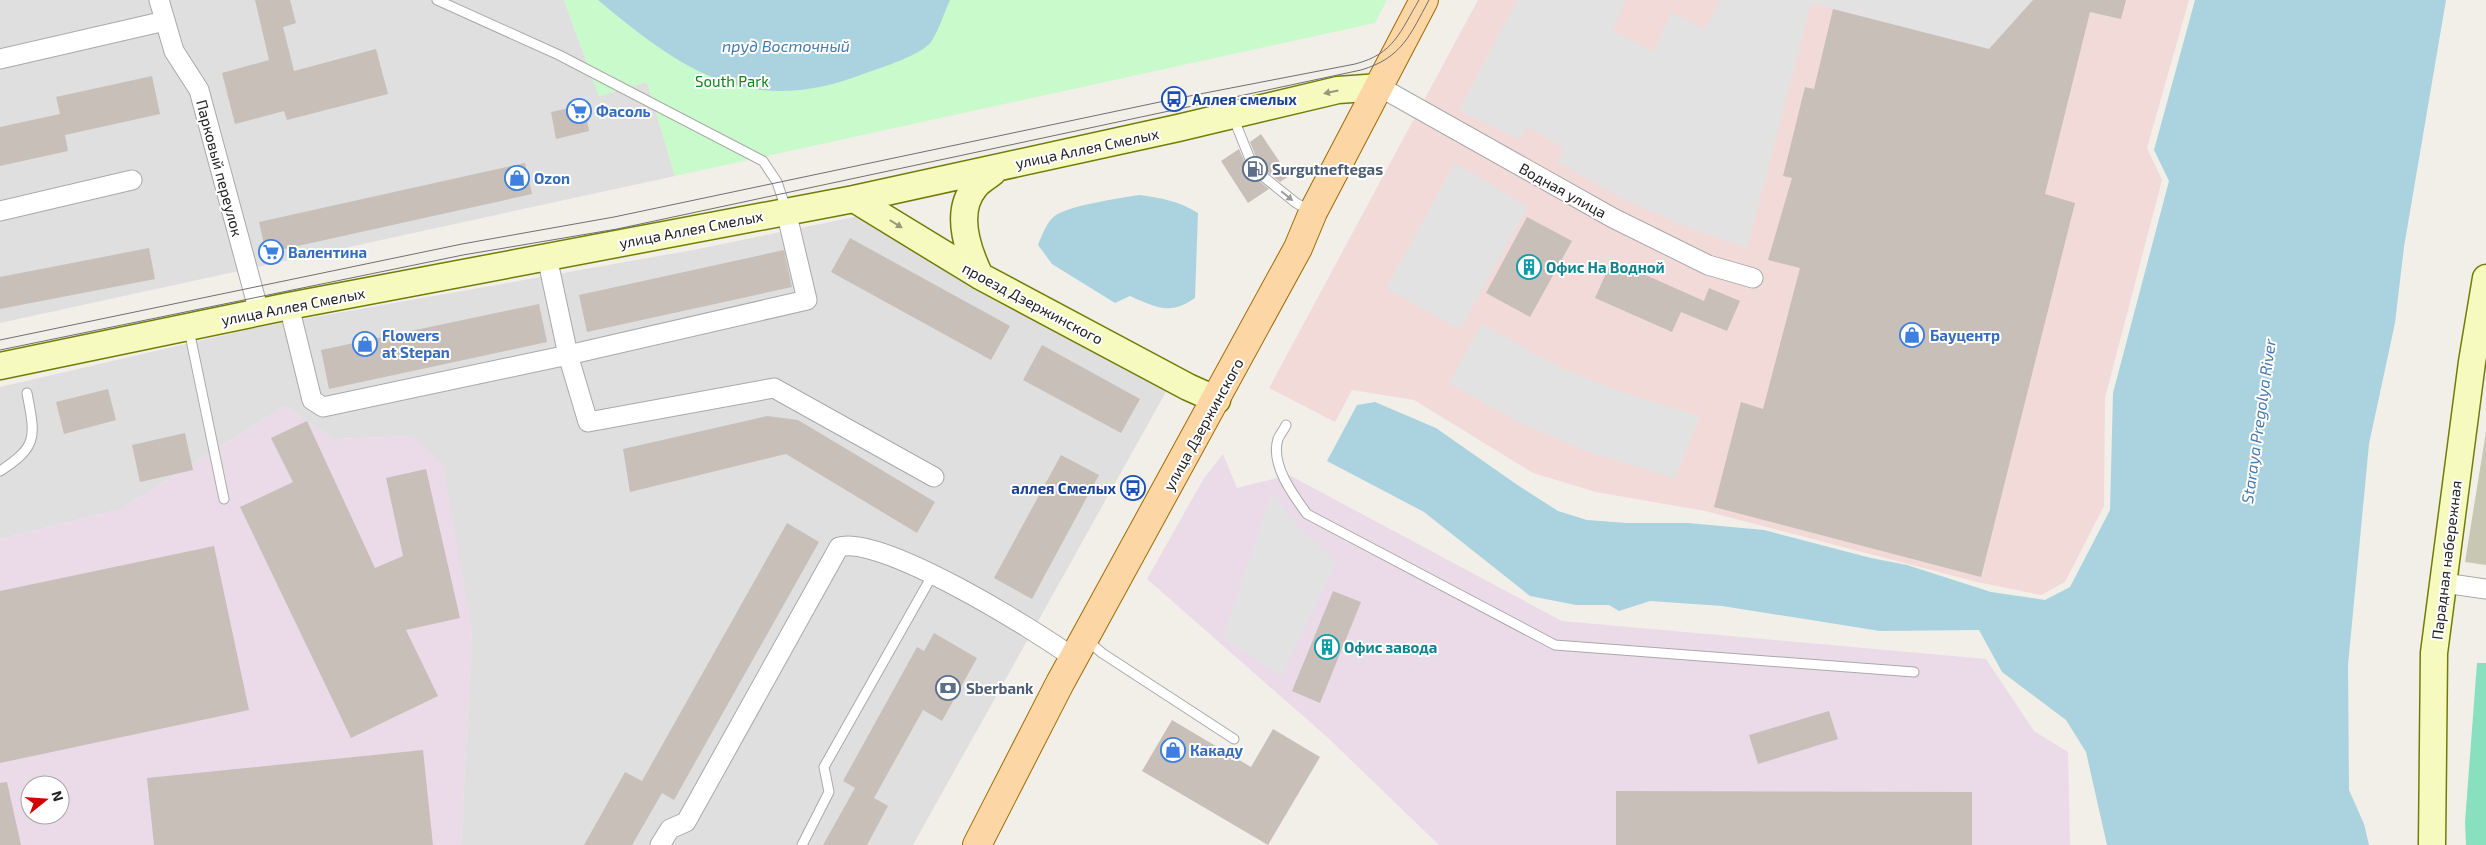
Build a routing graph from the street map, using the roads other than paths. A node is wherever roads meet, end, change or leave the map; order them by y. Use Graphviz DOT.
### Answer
graph roads {
  1 [pos="159,0"];
  2 [pos="437,0"];
  3 [pos="1424,0"];
  4 [pos="165,21"];
  5 [pos="0,59"];
  6 [pos="1380,87"];
  7 [pos="1232,115"];
  8 [pos="992,169"];
  9 [pos="132,180"];
  10 [pos="854,198"];
  11 [pos="0,211"];
  12 [pos="786,211"];
  13 [pos="1313,212"];
  14 [pos="547,257"];
  15 [pos="980,276"];
  16 [pos="1753,278"];
  17 [pos="2486,278"];
  18 [pos="289,306"];
  19 [pos="259,312"];
  20 [pos="188,328"];
  21 [pos="568,356"];
  22 [pos="0,366"];
  23 [pos="27,393"];
  24 [pos="1216,400"];
  25 [pos="1286,425"];
  26 [pos="0,471"];
  27 [pos="934,476"];
  28 [pos="224,499"];
  29 [pos="933,573"];
  30 [pos="2444,582"];
  31 [pos="2486,590"];
  32 [pos="1080,649"];
  33 [pos="1914,672"];
  34 [pos="1234,739"];
  35 [pos="660,845"];
  36 [pos="802,845"];
  37 [pos="977,845"];
  38 [pos="2432,845"];
  1 -- 4 [label="street, Парковый переулок"];
  2 -- 12 [label="lane"];
  3 -- 6 [label="main road, улица Дзержинского"];
  4 -- 5 [label="street"];
  4 -- 19 [label="street, Парковый переулок"];
  6 -- 7 [label="main road, улица Аллея Смелых, one-way"];
  6 -- 13 [label="main road, улица Дзержинского"];
  6 -- 16 [label="street, Водная улица"];
  7 -- 8 [label="main road, улица Аллея Смелых"];
  7 -- 13 [label="lane, one-way"];
  8 -- 10 [label="main road, улица Аллея Смелых"];
  8 -- 15 [label="main road"];
  9 -- 11 [label="street"];
  10 -- 12 [label="main road, улица Аллея Смелых"];
  10 -- 15 [label="main road, проезд Дзержинского, one-way"];
  12 -- 14 [label="main road, улица Аллея Смелых"];
  12 -- 21 [label="street"];
  13 -- 24 [label="main road, улица Дзержинского"];
  14 -- 18 [label="main road, улица Аллея Смелых"];
  14 -- 21 [label="street"];
  15 -- 24 [label="main road, проезд Дзержинского"];
  17 -- 30 [label="main road, Парадная набережная"];
  18 -- 19 [label="main road, улица Аллея Смелых"];
  18 -- 21 [label="street"];
  19 -- 20 [label="main road, улица Аллея Смелых"];
  20 -- 22 [label="main road, улица Аллея Смелых"];
  20 -- 28 [label="lane"];
  21 -- 27 [label="street"];
  23 -- 26 [label="lane"];
  24 -- 32 [label="main road, улица Дзержинского"];
  25 -- 33 [label="lane"];
  29 -- 32 [label="street"];
  29 -- 35 [label="street"];
  29 -- 36 [label="lane"];
  30 -- 31 [label="street"];
  30 -- 38 [label="main road, Парадная набережная"];
  32 -- 34 [label="lane"];
  32 -- 37 [label="main road, улица Дзержинского"];
}
